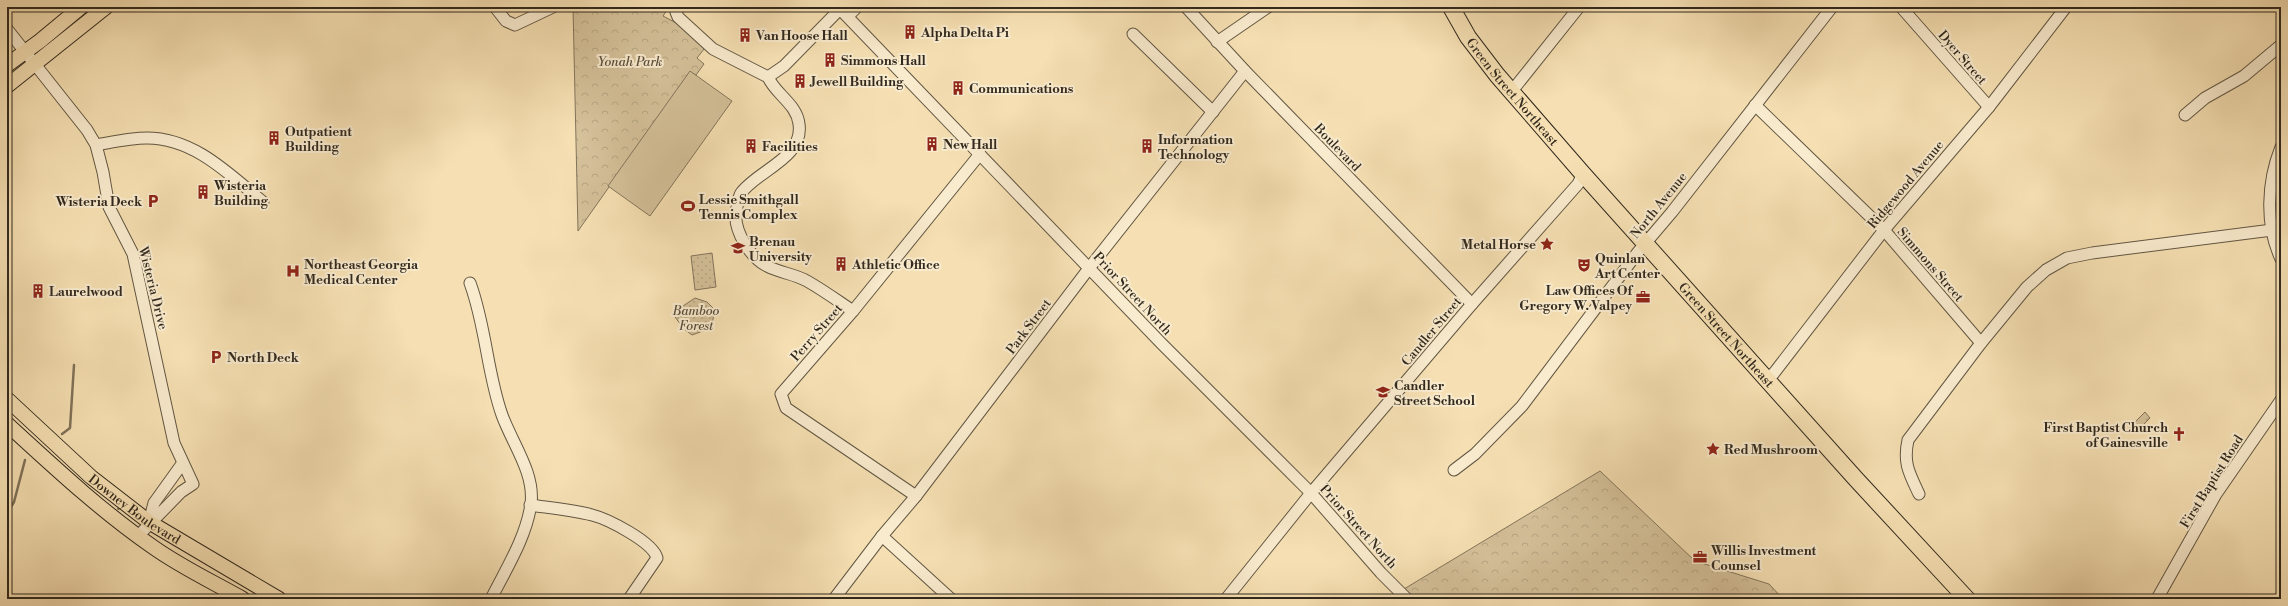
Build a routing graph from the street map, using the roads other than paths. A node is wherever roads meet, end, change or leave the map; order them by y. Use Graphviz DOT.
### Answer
graph roads {
  1 [pos="81,7"];
  2 [pos="106,7"];
  3 [pos="495,7"];
  4 [pos="553,7"];
  5 [pos="678,7"];
  6 [pos="857,7"];
  7 [pos="1186,7"];
  8 [pos="1268,7"];
  9 [pos="1451,7"];
  10 [pos="1579,7"];
  11 [pos="1832,7"];
  12 [pos="1901,7"];
  13 [pos="2066,7"];
  14 [pos="842,11"];
  15 [pos="7,30"];
  16 [pos="1133,34"];
  17 [pos="1217,42"];
  18 [pos="2281,45"];
  19 [pos="24,51"];
  20 [pos="34,64"];
  21 [pos="7,65"];
  22 [pos="1245,71"];
  23 [pos="768,77"];
  24 [pos="7,86"];
  25 [pos="1512,91"];
  26 [pos="1755,105"];
  27 [pos="1989,107"];
  28 [pos="1213,112"];
  29 [pos="2185,115"];
  30 [pos="96,145"];
  31 [pos="2281,147"];
  32 [pos="980,154"];
  33 [pos="1583,174"];
  34 [pos="263,202"];
  35 [pos="1884,230"];
  36 [pos="2272,230"];
  37 [pos="1645,245"];
  38 [pos="2281,259"];
  39 [pos="1090,267"];
  40 [pos="470,283"];
  41 [pos="1472,304"];
  42 [pos="853,311"];
  43 [pos="1980,343"];
  44 [pos="1766,380"];
  45 [pos="7,399"];
  46 [pos="2281,400"];
  47 [pos="7,424"];
  48 [pos="182,464"];
  49 [pos="1454,470"];
  50 [pos="1311,493"];
  51 [pos="1920,494"];
  52 [pos="916,496"];
  53 [pos="530,505"];
  54 [pos="149,522"];
  55 [pos="138,536"];
  56 [pos="882,536"];
  57 [pos="243,599"];
  58 [pos="278,599"];
  59 [pos="491,599"];
  60 [pos="629,599"];
  61 [pos="834,599"];
  62 [pos="952,599"];
  63 [pos="1226,599"];
  64 [pos="1407,599"];
  65 [pos="1967,599"];
  66 [pos="2157,599"];
  1 -- 19 [label="main road"];
  2 -- 20 [label="main road"];
  3 -- 4 [label="street"];
  5 -- 23 [label="street"];
  6 -- 14 [label="street"];
  7 -- 17 [label="street, Boulevard"];
  8 -- 17 [label="street"];
  9 -- 25 [label="highway, Green Street Northeast"];
  10 -- 25 [label="street"];
  11 -- 26 [label="street, North Avenue"];
  12 -- 27 [label="street, Dyer Street"];
  13 -- 27 [label="street, Ridgewood Avenue"];
  14 -- 23 [label="street"];
  14 -- 32 [label="street, Prior Street North"];
  15 -- 19 [label="street, Wisteria Drive"];
  16 -- 28 [label="street"];
  17 -- 22 [label="street, Boulevard"];
  18 -- 29 [label="street"];
  19 -- 20 [label="street, Wisteria Drive"];
  19 -- 21 [label="main road"];
  20 -- 24 [label="main road"];
  20 -- 30 [label="street, Wisteria Drive"];
  22 -- 28 [label="street, Park Street"];
  22 -- 41 [label="street, Boulevard"];
  23 -- 42 [label="street"];
  25 -- 33 [label="highway, Green Street Northeast"];
  26 -- 35 [label="street, Simmons Street"];
  26 -- 37 [label="street, North Avenue"];
  27 -- 35 [label="street, Ridgewood Avenue"];
  28 -- 39 [label="street, Park Street"];
  30 -- 34 [label="street"];
  30 -- 48 [label="street, Wisteria Drive"];
  31 -- 36 [label="street"];
  32 -- 39 [label="street, Prior Street North"];
  32 -- 42 [label="street, Perry Street"];
  33 -- 37 [label="highway, Green Street Northeast"];
  33 -- 41 [label="street, Candler Street"];
  35 -- 43 [label="street, Simmons Street"];
  35 -- 44 [label="street, Ridgewood Avenue"];
  36 -- 38 [label="street"];
  36 -- 43 [label="street"];
  37 -- 44 [label="highway, Green Street Northeast"];
  37 -- 49 [label="street, North Avenue"];
  39 -- 50 [label="street, Prior Street North"];
  39 -- 52 [label="street, Park Street"];
  40 -- 53 [label="street"];
  41 -- 50 [label="street, Candler Street"];
  42 -- 52 [label="street, Perry Street"];
  43 -- 51 [label="street"];
  44 -- 65 [label="highway, Green Street Northeast"];
  45 -- 54 [label="main road, Downey Boulevard"];
  46 -- 66 [label="street, First Baptist Road"];
  47 -- 55 [label="main road, Downey Boulevard"];
  48 -- 54 [label="street"];
  48 -- 54 [label="street, Wisteria Drive"];
  50 -- 63 [label="street, Candler Street"];
  50 -- 64 [label="street, Prior Street North"];
  52 -- 56 [label="street, Park Street"];
  53 -- 59 [label="street"];
  53 -- 60 [label="street"];
  54 -- 55 [label="street"];
  54 -- 58 [label="main road, Downey Boulevard"];
  55 -- 57 [label="main road, Downey Boulevard"];
  56 -- 61 [label="street, Park Street"];
  56 -- 62 [label="street"];
}
